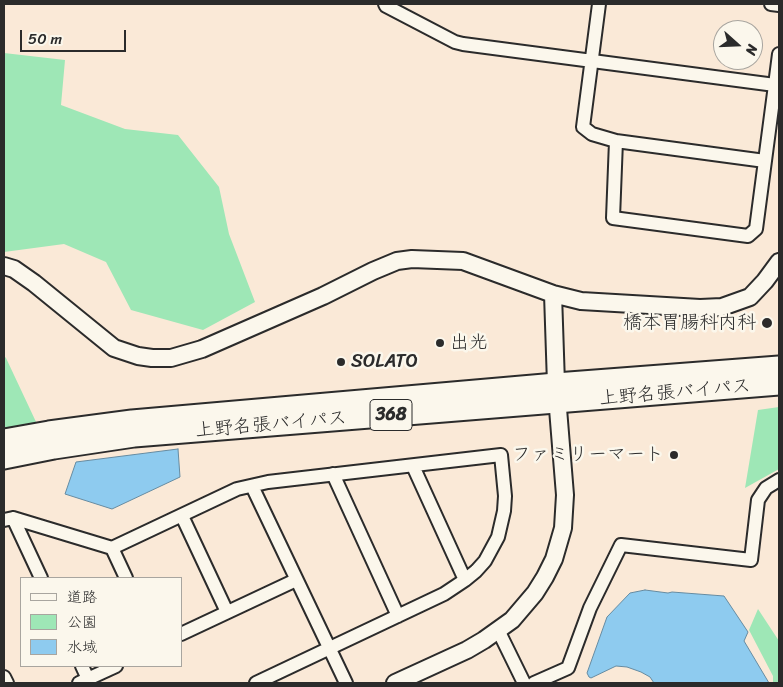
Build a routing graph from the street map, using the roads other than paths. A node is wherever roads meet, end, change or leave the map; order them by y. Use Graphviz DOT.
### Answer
graph roads {
  1 [pos="385,4"];
  2 [pos="599,4"];
  3 [pos="771,4"];
  4 [pos="779,5"];
  5 [pos="779,54"];
  6 [pos="591,60"];
  7 [pos="775,85"];
  8 [pos="616,141"];
  9 [pos="765,161"];
  10 [pos="779,262"];
  11 [pos="4,266"];
  12 [pos="553,294"];
  13 [pos="779,367"];
  14 [pos="779,384"];
  15 [pos="557,393"];
  16 [pos="4,440"];
  17 [pos="4,458"];
  18 [pos="413,466"];
  19 [pos="332,474"];
  20 [pos="779,480"];
  21 [pos="252,486"];
  22 [pos="182,516"];
  23 [pos="8,519"];
  24 [pos="112,548"];
  25 [pos="40,577"];
  26 [pos="126,577"];
  27 [pos="296,580"];
  28 [pos="465,580"];
  29 [pos="228,612"];
  30 [pos="398,616"];
  31 [pos="498,630"];
  32 [pos="182,634"];
  33 [pos="329,649"];
  34 [pos="82,667"];
  35 [pos="114,667"];
  36 [pos="4,677"];
  37 [pos="84,681"];
  38 [pos="7,683"];
  39 [pos="256,683"];
  40 [pos="346,683"];
  41 [pos="395,683"];
  42 [pos="524,683"];
  43 [pos="534,683"];
  1 -- 6 [label="street"];
  2 -- 6 [label="street"];
  3 -- 4 [label="street"];
  5 -- 7 [label="street"];
  6 -- 7 [label="street"];
  6 -- 8 [label="street"];
  7 -- 9 [label="street"];
  8 -- 9 [label="street"];
  8 -- 9 [label="street"];
  10 -- 12 [label="street"];
  11 -- 12 [label="street"];
  12 -- 15 [label="street"];
  13 -- 15 [label="highway, 上野名張バイパス / 368"];
  14 -- 15 [label="highway, 上野名張バイパス / 368"];
  15 -- 16 [label="highway, 上野名張バイパス / 368"];
  15 -- 17 [label="highway, 上野名張バイパス / 368"];
  15 -- 31 [label="street"];
  18 -- 19 [label="street"];
  18 -- 28 [label="street"];
  18 -- 28 [label="street"];
  19 -- 21 [label="street"];
  19 -- 30 [label="street"];
  20 -- 43 [label="street"];
  21 -- 22 [label="street"];
  21 -- 27 [label="street"];
  22 -- 24 [label="street"];
  22 -- 29 [label="street"];
  23 -- 24 [label="street"];
  23 -- 25 [label="street"];
  24 -- 26 [label="street"];
  27 -- 29 [label="street"];
  27 -- 33 [label="street"];
  28 -- 30 [label="street"];
  29 -- 32 [label="street"];
  30 -- 33 [label="street"];
  31 -- 41 [label="street"];
  31 -- 42 [label="street"];
  33 -- 39 [label="street"];
  33 -- 40 [label="street"];
  34 -- 37 [label="street"];
  35 -- 37 [label="street"];
  36 -- 38 [label="street"];
}
